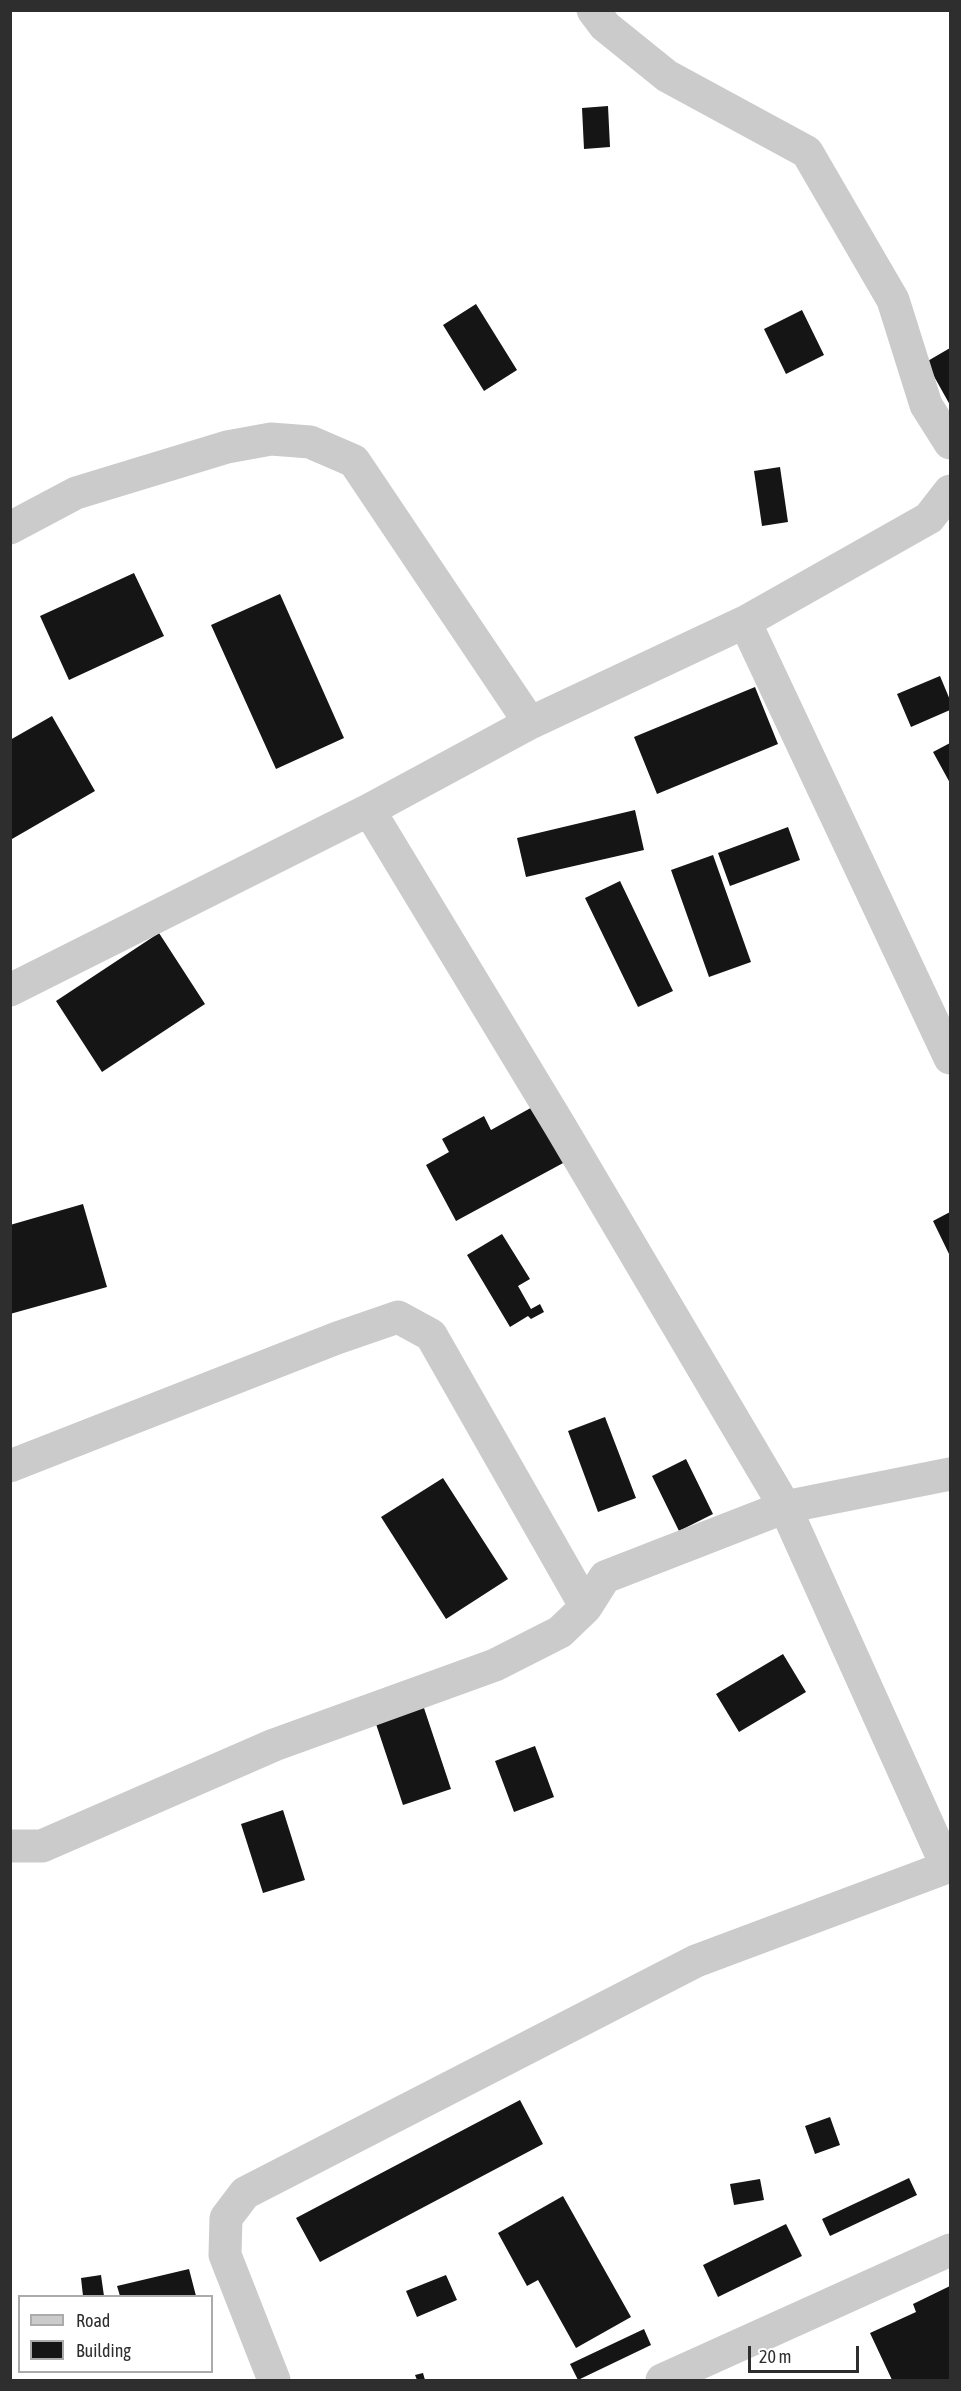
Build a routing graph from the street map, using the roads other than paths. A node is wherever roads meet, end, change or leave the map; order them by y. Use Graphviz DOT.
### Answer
graph roads {
  1 [pos="592,10"];
  2 [pos="951,443"];
  3 [pos="951,491"];
  4 [pos="10,528"];
  5 [pos="745,622"];
  6 [pos="530,723"];
  7 [pos="369,810"];
  8 [pos="10,990"];
  9 [pos="951,1058"];
  10 [pos="10,1466"];
  11 [pos="951,1474"];
  12 [pos="785,1507"];
  13 [pos="586,1607"];
  14 [pos="10,1845"];
  15 [pos="949,1866"];
  16 [pos="951,2250"];
  17 [pos="274,2380"];
  18 [pos="662,2380"];
  1 -- 2 [label="street"];
  3 -- 5 [label="street"];
  4 -- 6 [label="street"];
  5 -- 6 [label="street"];
  5 -- 9 [label="street"];
  6 -- 7 [label="street"];
  7 -- 8 [label="street"];
  7 -- 12 [label="street"];
  10 -- 13 [label="street"];
  11 -- 12 [label="street"];
  12 -- 13 [label="street"];
  12 -- 15 [label="street"];
  13 -- 14 [label="street"];
  15 -- 17 [label="street"];
  16 -- 18 [label="street"];
}
